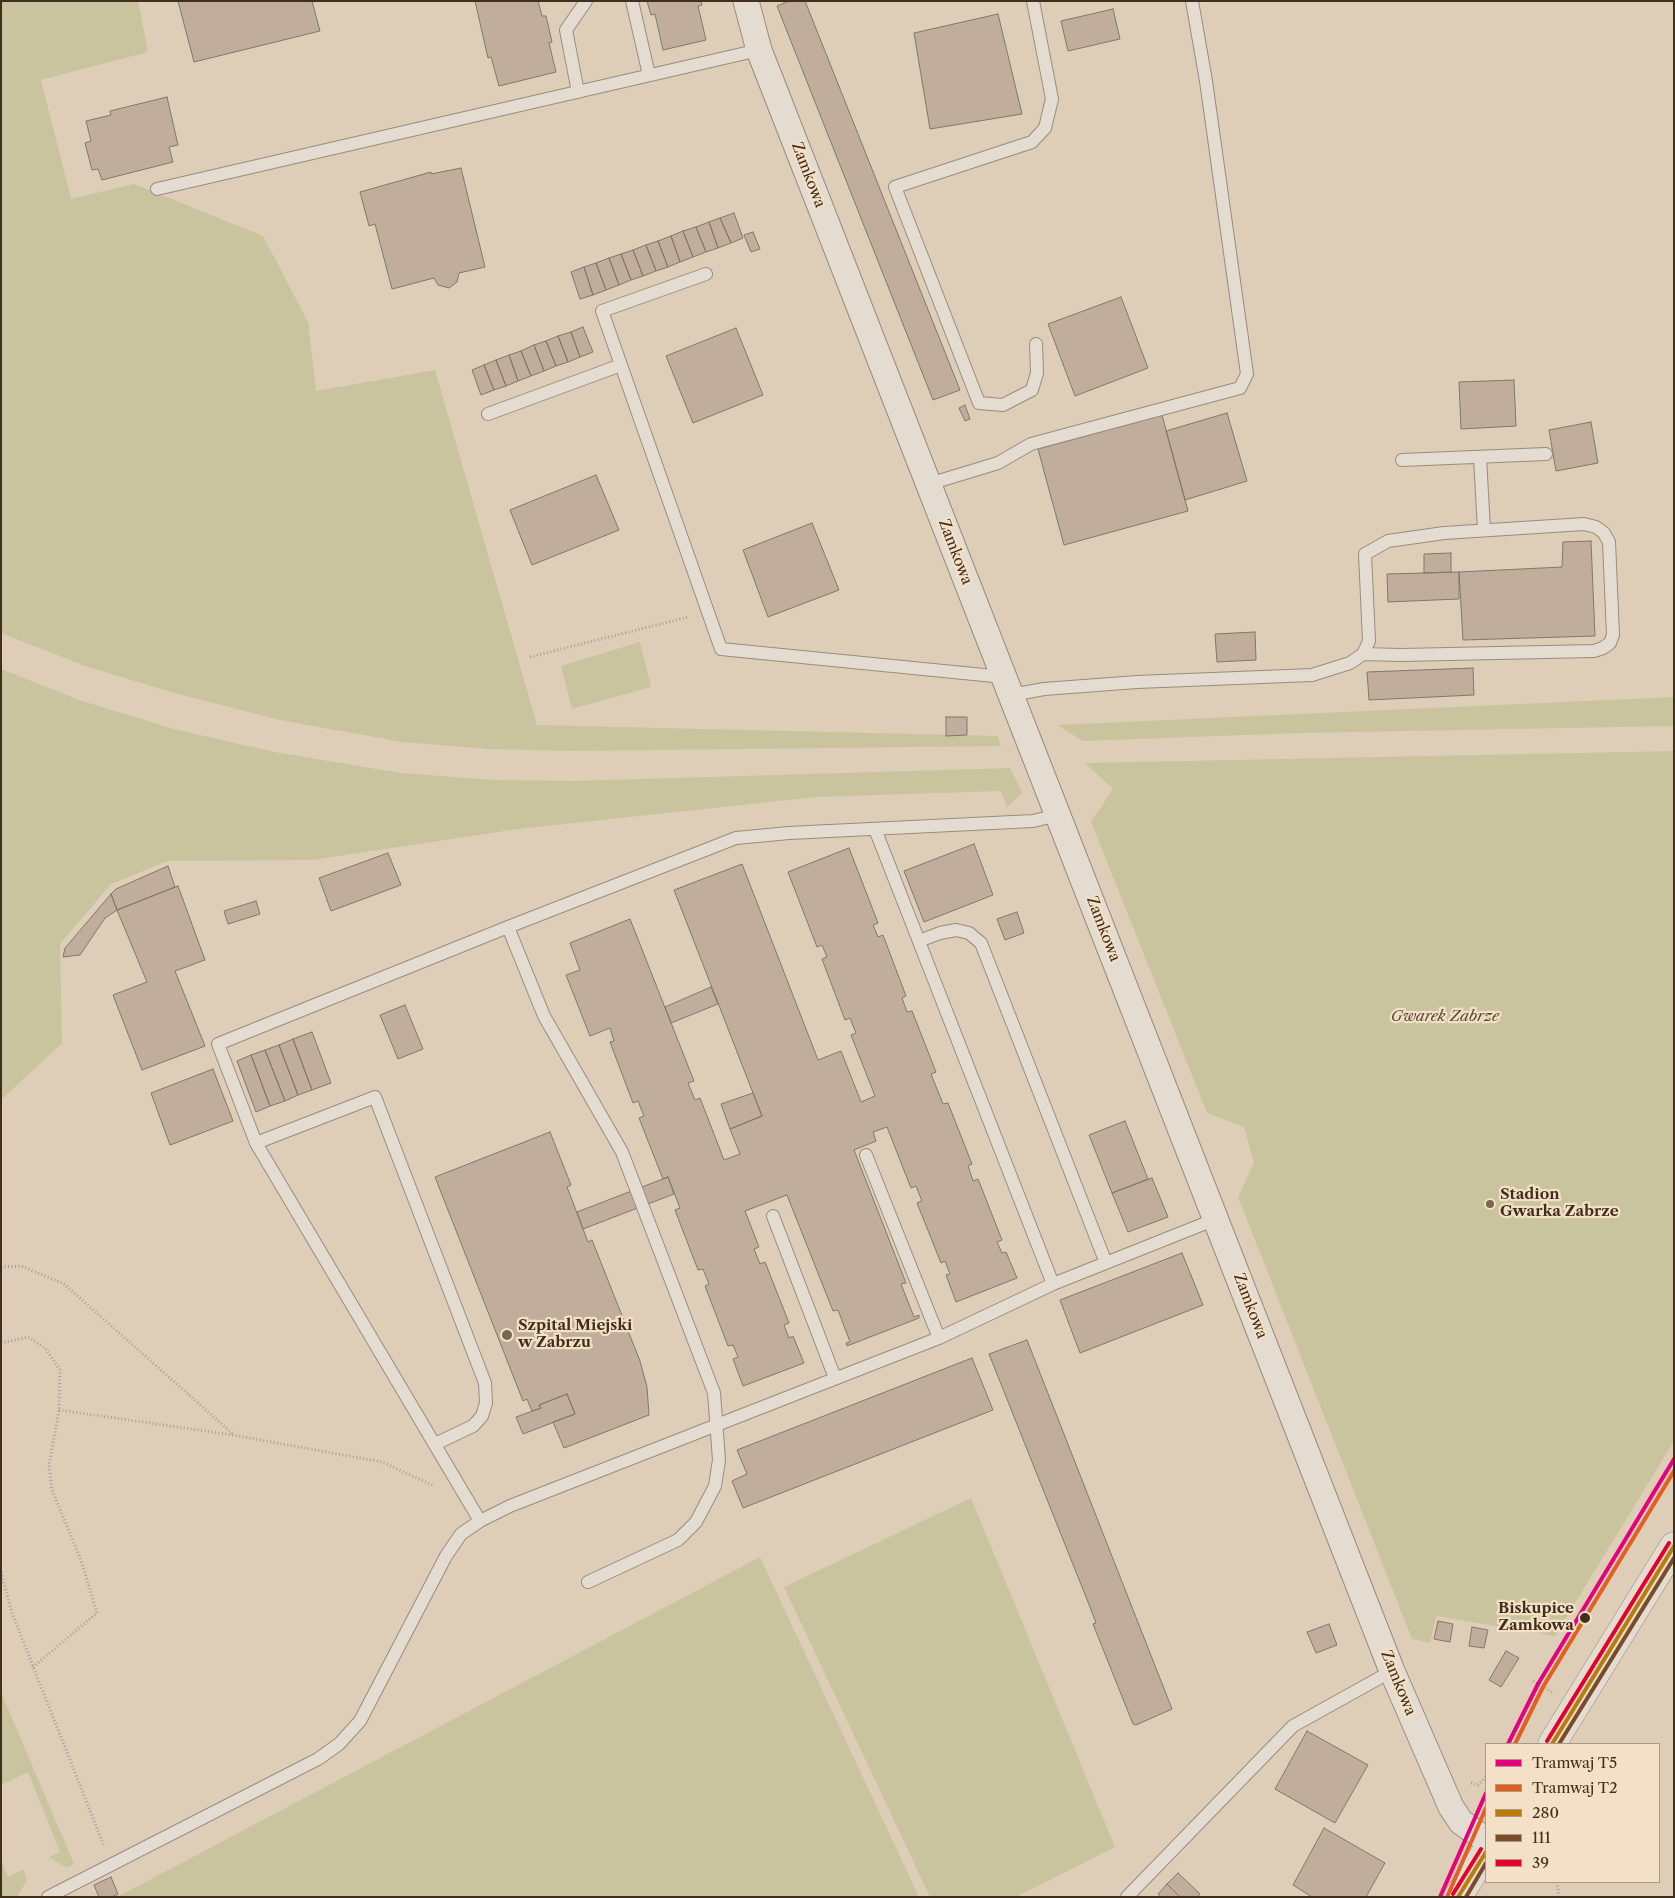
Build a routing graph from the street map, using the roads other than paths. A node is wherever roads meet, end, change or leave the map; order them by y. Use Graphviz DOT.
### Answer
graph roads {
  1 [pos="586,1"];
  2 [pos="632,1"];
  3 [pos="746,1"];
  4 [pos="1033,1"];
  5 [pos="1192,1"];
  6 [pos="758,50"];
  7 [pos="649,75"];
  8 [pos="578,92"];
  9 [pos="157,189"];
  10 [pos="706,274"];
  11 [pos="1036,344"];
  12 [pos="621,364"];
  13 [pos="488,414"];
  14 [pos="1546,454"];
  15 [pos="1480,457"];
  16 [pos="1402,460"];
  17 [pos="929,484"];
  18 [pos="1484,530"];
  19 [pos="1363,654"];
  20 [pos="1008,686"];
  21 [pos="1058,815"];
  22 [pos="875,829"];
  23 [pos="508,927"];
  24 [pos="919,941"];
  25 [pos="256,1143"];
  26 [pos="866,1155"];
  27 [pos="773,1216"];
  28 [pos="1216,1219"];
  29 [pos="1106,1263"];
  30 [pos="1053,1284"];
  31 [pos="939,1338"];
  32 [pos="834,1378"];
  33 [pos="717,1425"];
  34 [pos="435,1444"];
  35 [pos="480,1521"];
  36 [pos="1674,1546"];
  37 [pos="588,1582"];
  38 [pos="1392,1671"];
  39 [pos="1553,1743"];
  40 [pos="1485,1839"];
  41 [pos="1485,1854"];
  42 [pos="48,1897"];
  43 [pos="1127,1897"];
  44 [pos="1458,1897"];
  1 -- 8 [label="lane"];
  2 -- 7 [label="lane"];
  3 -- 6 [label="street, Zamkowa"];
  4 -- 11 [label="lane"];
  5 -- 17 [label="lane"];
  6 -- 7 [label="lane"];
  6 -- 17 [label="street, Zamkowa"];
  7 -- 8 [label="lane"];
  8 -- 9 [label="lane"];
  10 -- 12 [label="lane"];
  12 -- 13 [label="lane"];
  12 -- 20 [label="lane"];
  14 -- 15 [label="lane"];
  15 -- 16 [label="lane"];
  15 -- 18 [label="lane"];
  17 -- 20 [label="street, Zamkowa"];
  18 -- 19 [label="lane"];
  18 -- 19 [label="lane"];
  19 -- 20 [label="lane"];
  20 -- 21 [label="street, Zamkowa"];
  21 -- 22 [label="lane"];
  21 -- 28 [label="street, Zamkowa"];
  22 -- 23 [label="lane"];
  22 -- 24 [label="lane"];
  23 -- 25 [label="lane"];
  23 -- 33 [label="lane"];
  24 -- 29 [label="lane"];
  24 -- 30 [label="lane"];
  25 -- 34 [label="lane"];
  25 -- 34 [label="lane"];
  26 -- 31 [label="lane"];
  27 -- 32 [label="lane"];
  28 -- 29 [label="lane"];
  28 -- 38 [label="street, Zamkowa"];
  29 -- 30 [label="lane"];
  30 -- 31 [label="lane"];
  31 -- 32 [label="lane"];
  32 -- 33 [label="lane"];
  33 -- 35 [label="lane"];
  33 -- 37 [label="lane"];
  34 -- 35 [label="lane"];
  35 -- 42 [label="lane"];
  36 -- 39 [label="street"];
  38 -- 40 [label="street, Zamkowa"];
  38 -- 43 [label="lane"];
  41 -- 44 [label="street"];
}
